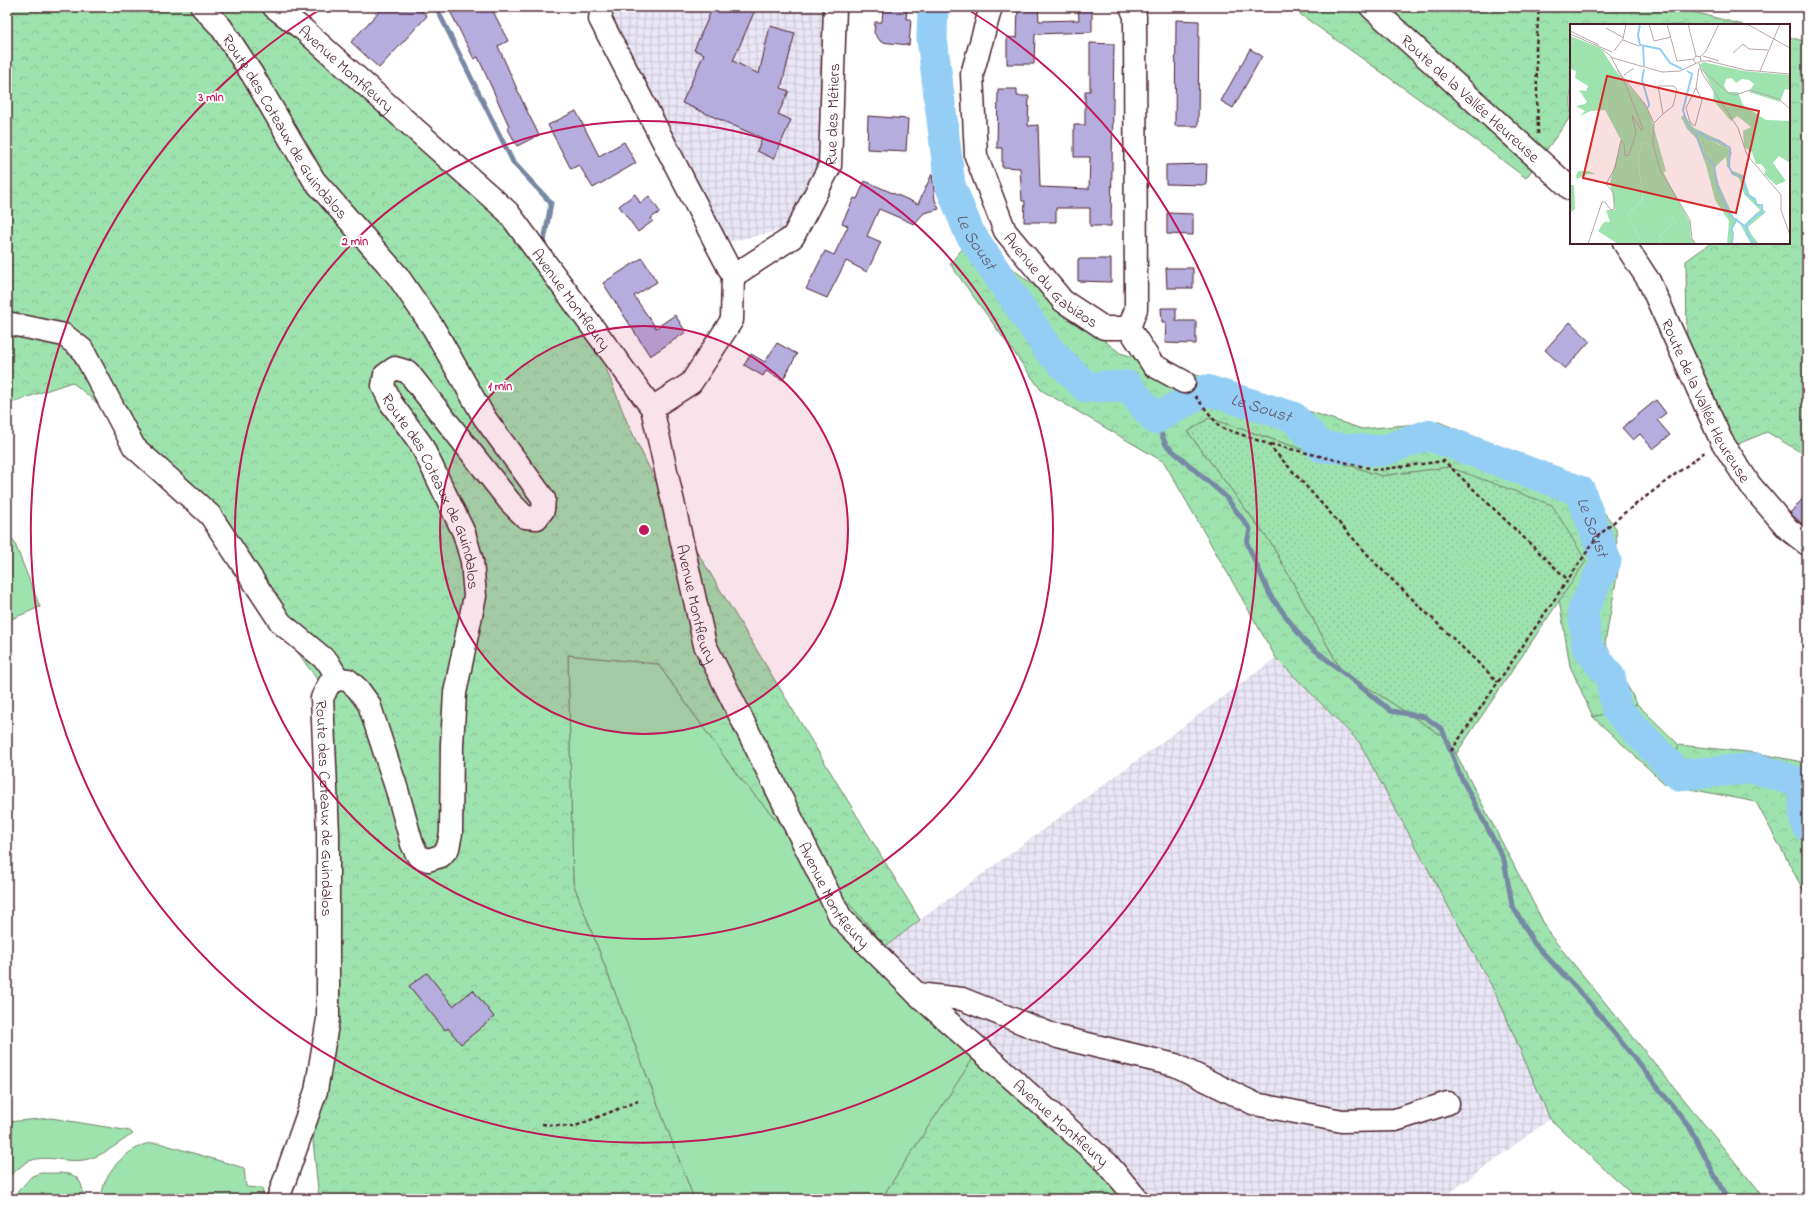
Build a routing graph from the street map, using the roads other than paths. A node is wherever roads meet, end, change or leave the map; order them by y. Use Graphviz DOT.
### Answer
graph roads {
  1 [pos="202,7"];
  2 [pos="274,7"];
  3 [pos="602,7"];
  4 [pos="835,7"];
  5 [pos="991,7"];
  6 [pos="1131,7"];
  7 [pos="1371,7"];
  8 [pos="1570,188"];
  9 [pos="1625,244"];
  10 [pos="732,276"];
  11 [pos="7,323"];
  12 [pos="1129,328"];
  13 [pos="1184,382"];
  14 [pos="652,408"];
  15 [pos="1807,544"];
  16 [pos="338,679"];
  17 [pos="917,994"];
  18 [pos="1448,1103"];
  19 [pos="278,1199"];
  20 [pos="1137,1199"];
  1 -- 16 [label="street, Route des Coteaux de Guindalos"];
  2 -- 14 [label="street, Avenue Montfleury"];
  3 -- 10 [label="street"];
  4 -- 10 [label="street, Rue des Métiers"];
  5 -- 12 [label="street, Avenue du Gabizos"];
  6 -- 12 [label="street"];
  7 -- 8 [label="street, Route de la Vallée Heureuse"];
  9 -- 15 [label="street, Route de la Vallée Heureuse"];
  10 -- 14 [label="street"];
  11 -- 16 [label="street"];
  12 -- 13 [label="street"];
  14 -- 17 [label="street, Avenue Montfleury"];
  16 -- 19 [label="street, Route des Coteaux de Guindalos"];
  17 -- 18 [label="street"];
  17 -- 20 [label="street, Avenue Montfleury"];
}
